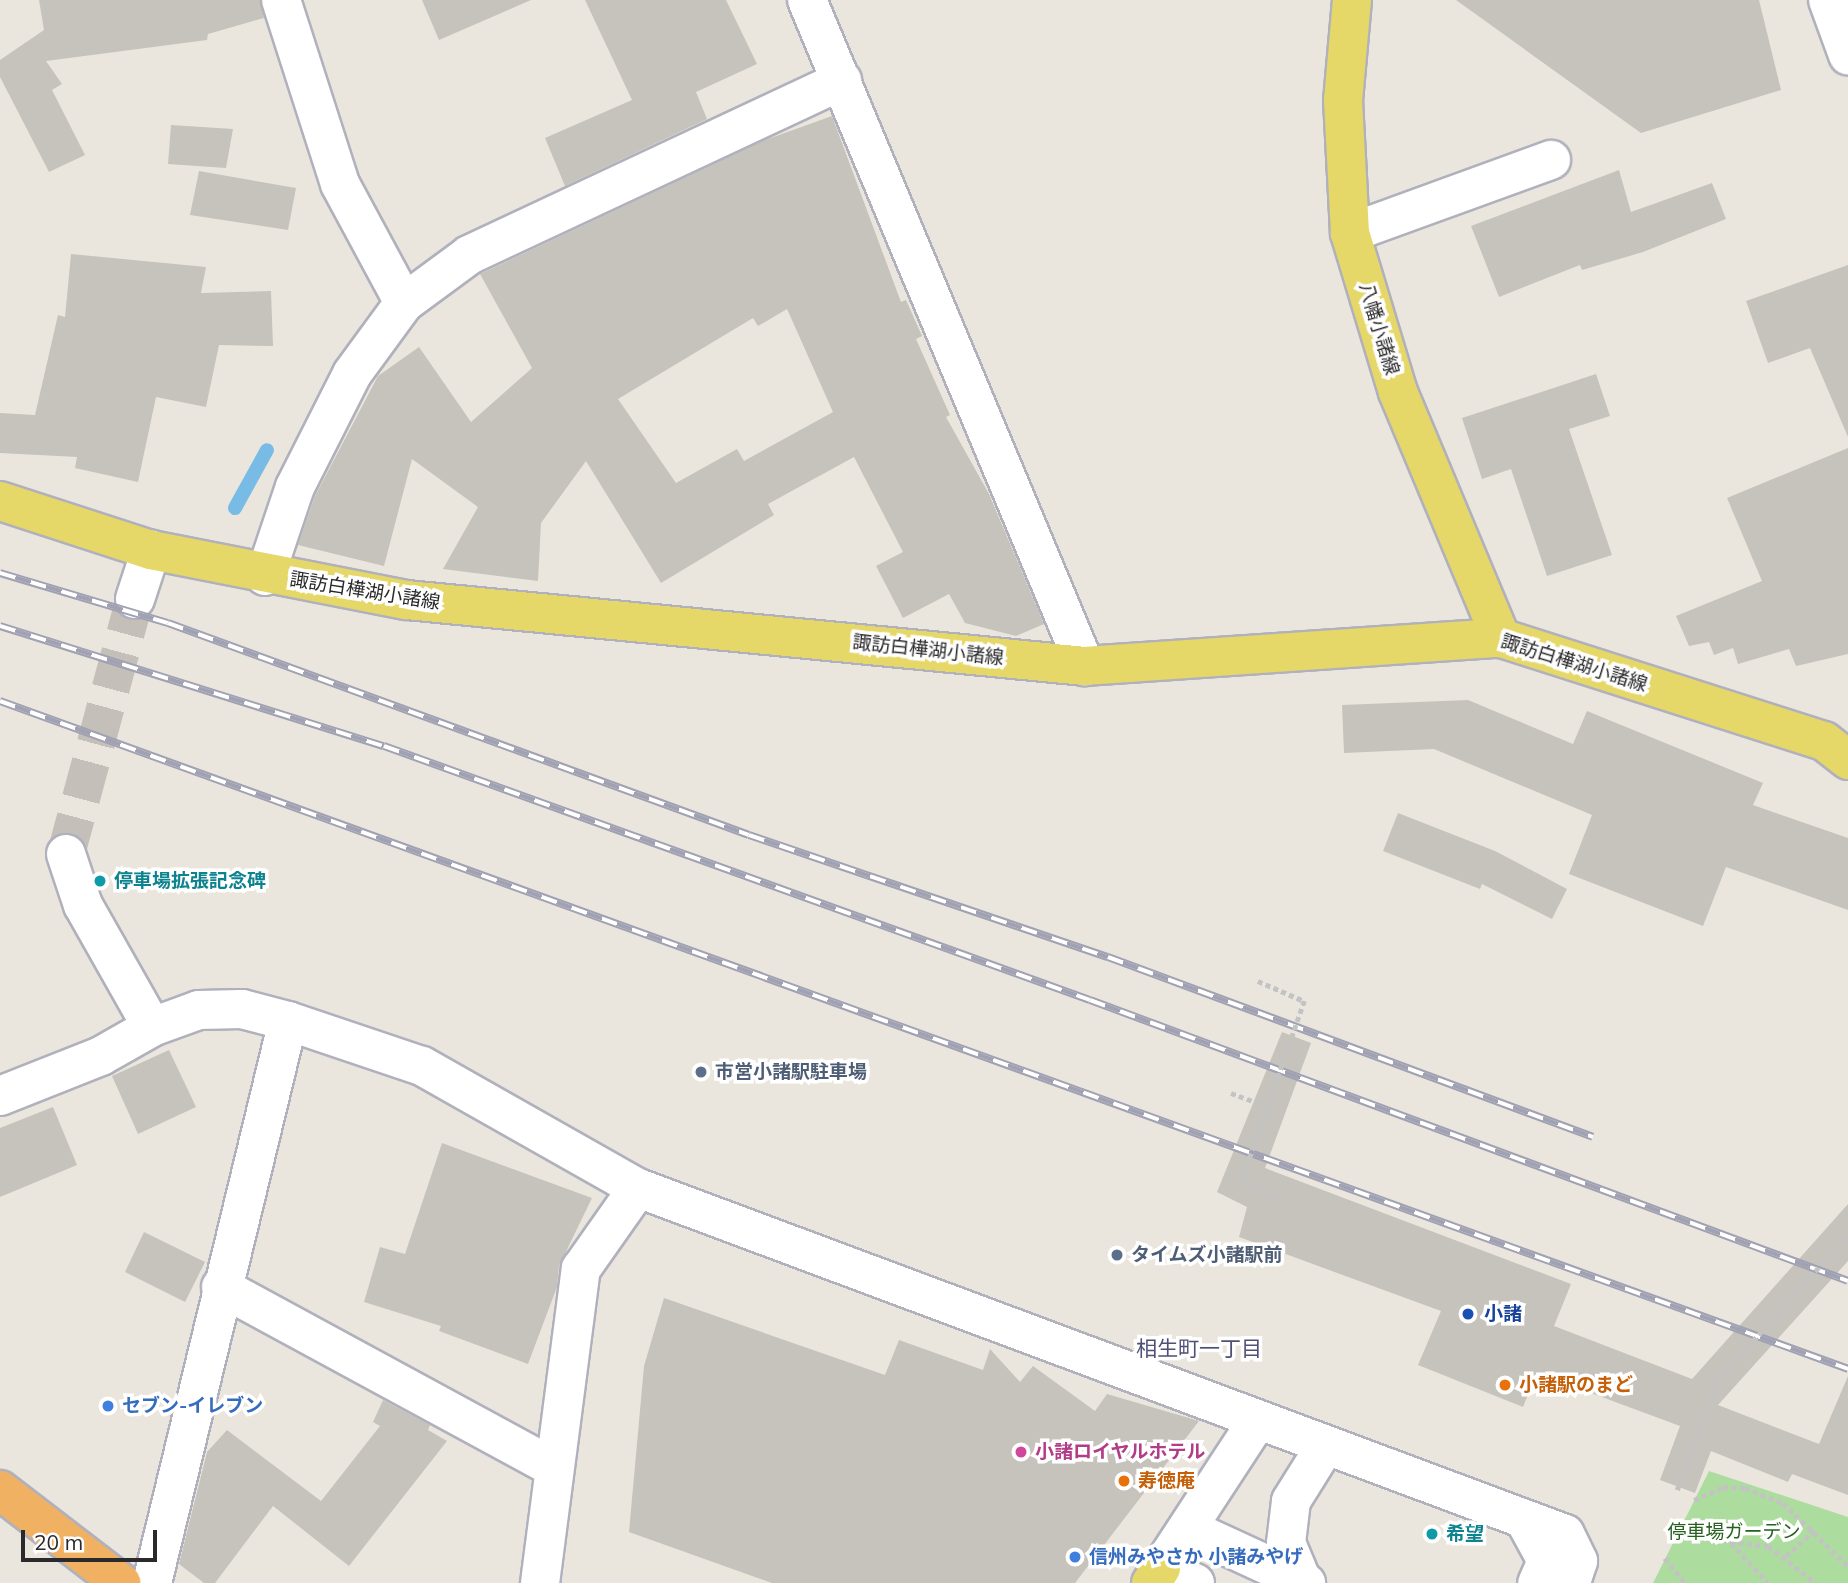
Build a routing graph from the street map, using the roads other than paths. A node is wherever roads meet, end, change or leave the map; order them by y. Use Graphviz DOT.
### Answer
graph roads {
  1 [pos="281,0"];
  2 [pos="807,0"];
  3 [pos="1352,0"];
  4 [pos="1828,0"];
  5 [pos="1848,55"];
  6 [pos="842,80"];
  7 [pos="1551,160"];
  8 [pos="1350,233"];
  9 [pos="404,303"];
  10 [pos="0,501"];
  11 [pos="151,551"];
  12 [pos="265,576"];
  13 [pos="135,599"];
  14 [pos="1501,638"];
  15 [pos="1085,666"];
  16 [pos="1848,760"];
  17 [pos="66,854"];
  18 [pos="288,1021"];
  19 [pos="152,1027"];
  20 [pos="0,1096"];
  21 [pos="638,1188"];
  22 [pos="221,1287"];
  23 [pos="1258,1420"];
  24 [pos="1326,1445"];
  25 [pos="554,1468"];
  26 [pos="0,1490"];
  27 [pos="1524,1519"];
  28 [pos="1200,1534"];
  29 [pos="1169,1578"];
  30 [pos="1304,1582"];
  31 [pos="121,1583"];
  32 [pos="152,1583"];
  33 [pos="540,1583"];
  34 [pos="1537,1583"];
  35 [pos="1572,1583"];
  1 -- 9 [label="street"];
  2 -- 6 [label="street"];
  3 -- 8 [label="main road, 八幡小諸線"];
  4 -- 5 [label="street"];
  6 -- 9 [label="street"];
  6 -- 15 [label="street"];
  7 -- 8 [label="street"];
  8 -- 14 [label="main road, 八幡小諸線"];
  9 -- 12 [label="street"];
  10 -- 11 [label="main road, 諏訪白樺湖小諸線"];
  11 -- 12 [label="main road, 諏訪白樺湖小諸線"];
  11 -- 13 [label="street"];
  12 -- 15 [label="main road, 諏訪白樺湖小諸線"];
  14 -- 15 [label="main road, 諏訪白樺湖小諸線"];
  14 -- 16 [label="main road, 諏訪白樺湖小諸線"];
  17 -- 19 [label="street"];
  18 -- 19 [label="street"];
  18 -- 21 [label="street"];
  18 -- 22 [label="street"];
  19 -- 20 [label="street"];
  21 -- 23 [label="street"];
  21 -- 25 [label="street"];
  22 -- 25 [label="street"];
  22 -- 32 [label="street"];
  23 -- 24 [label="street"];
  23 -- 29 [label="street"];
  24 -- 27 [label="street"];
  24 -- 30 [label="street"];
  25 -- 33 [label="street"];
  26 -- 31 [label="highway"];
  27 -- 34 [label="street"];
  27 -- 35 [label="street"];
  28 -- 30 [label="street"];
}
